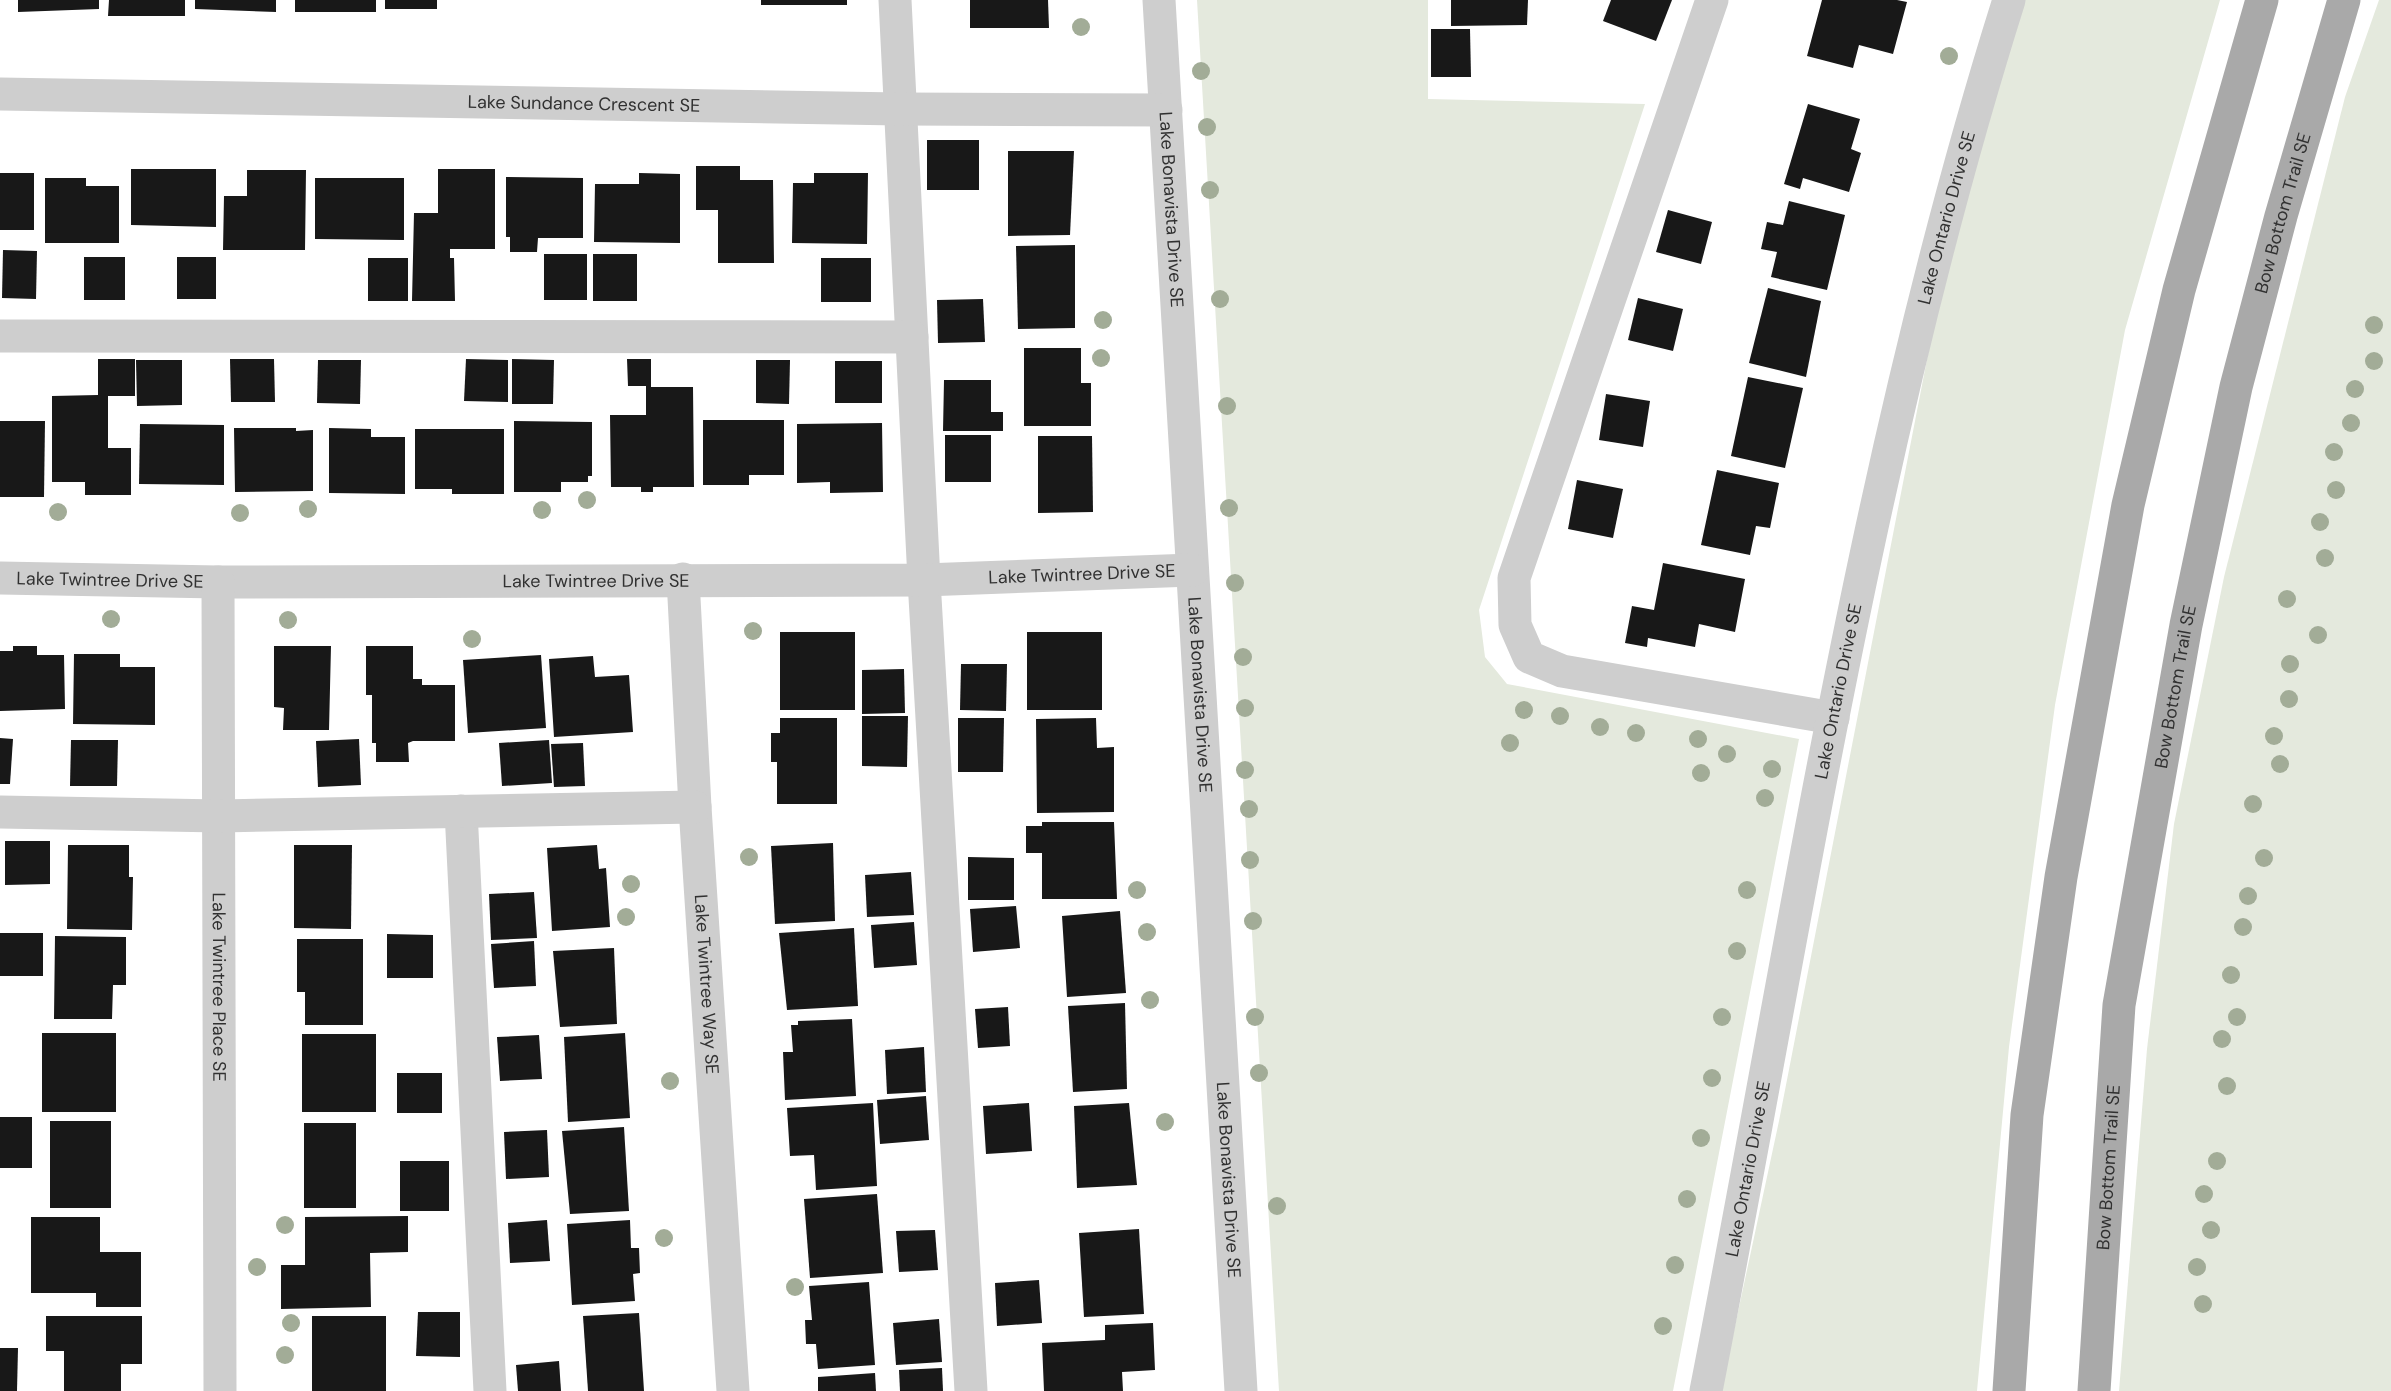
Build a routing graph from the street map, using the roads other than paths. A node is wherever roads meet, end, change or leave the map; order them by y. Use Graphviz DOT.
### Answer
graph roads {
  1 [pos="895,0"];
  2 [pos="1159,0"];
  3 [pos="1712,0"];
  4 [pos="2009,0"];
  5 [pos="2262,0"];
  6 [pos="2344,0"];
  7 [pos="0,94"];
  8 [pos="900,109"];
  9 [pos="1166,110"];
  10 [pos="0,336"];
  11 [pos="912,337"];
  12 [pos="1192,570"];
  13 [pos="0,578"];
  14 [pos="683,579"];
  15 [pos="924,580"];
  16 [pos="218,582"];
  17 [pos="1833,718"];
  18 [pos="695,807"];
  19 [pos="461,811"];
  20 [pos="0,812"];
  21 [pos="220,816"];
  22 [pos="220,1391"];
  23 [pos="490,1391"];
  24 [pos="733,1391"];
  25 [pos="971,1391"];
  26 [pos="1241,1391"];
  27 [pos="1706,1391"];
  28 [pos="2009,1391"];
  29 [pos="2094,1391"];
  1 -- 8 [label="street"];
  2 -- 9 [label="street, Lake Bonavista Drive SE"];
  3 -- 17 [label="street"];
  4 -- 17 [label="street, Lake Ontario Drive SE"];
  5 -- 28 [label="main road"];
  6 -- 29 [label="main road, Bow Bottom Trail SE"];
  7 -- 8 [label="street, Lake Sundance Crescent SE"];
  8 -- 9 [label="street, Lake Sundance Crescent SE"];
  8 -- 11 [label="street"];
  9 -- 12 [label="street, Lake Bonavista Drive SE"];
  10 -- 11 [label="street"];
  11 -- 15 [label="street"];
  12 -- 15 [label="street, Lake Twintree Drive SE"];
  12 -- 26 [label="street, Lake Bonavista Drive SE"];
  13 -- 16 [label="street, Lake Twintree Drive SE"];
  14 -- 15 [label="street, Lake Twintree Drive SE"];
  14 -- 16 [label="street, Lake Twintree Drive SE"];
  14 -- 18 [label="street, Lake Twintree Way SE"];
  15 -- 25 [label="street"];
  16 -- 21 [label="street, Lake Twintree Place SE"];
  17 -- 27 [label="street, Lake Ontario Drive SE"];
  18 -- 19 [label="street"];
  18 -- 24 [label="street, Lake Twintree Way SE"];
  19 -- 21 [label="street"];
  19 -- 23 [label="street"];
  20 -- 21 [label="street"];
  21 -- 22 [label="street, Lake Twintree Place SE"];
}
